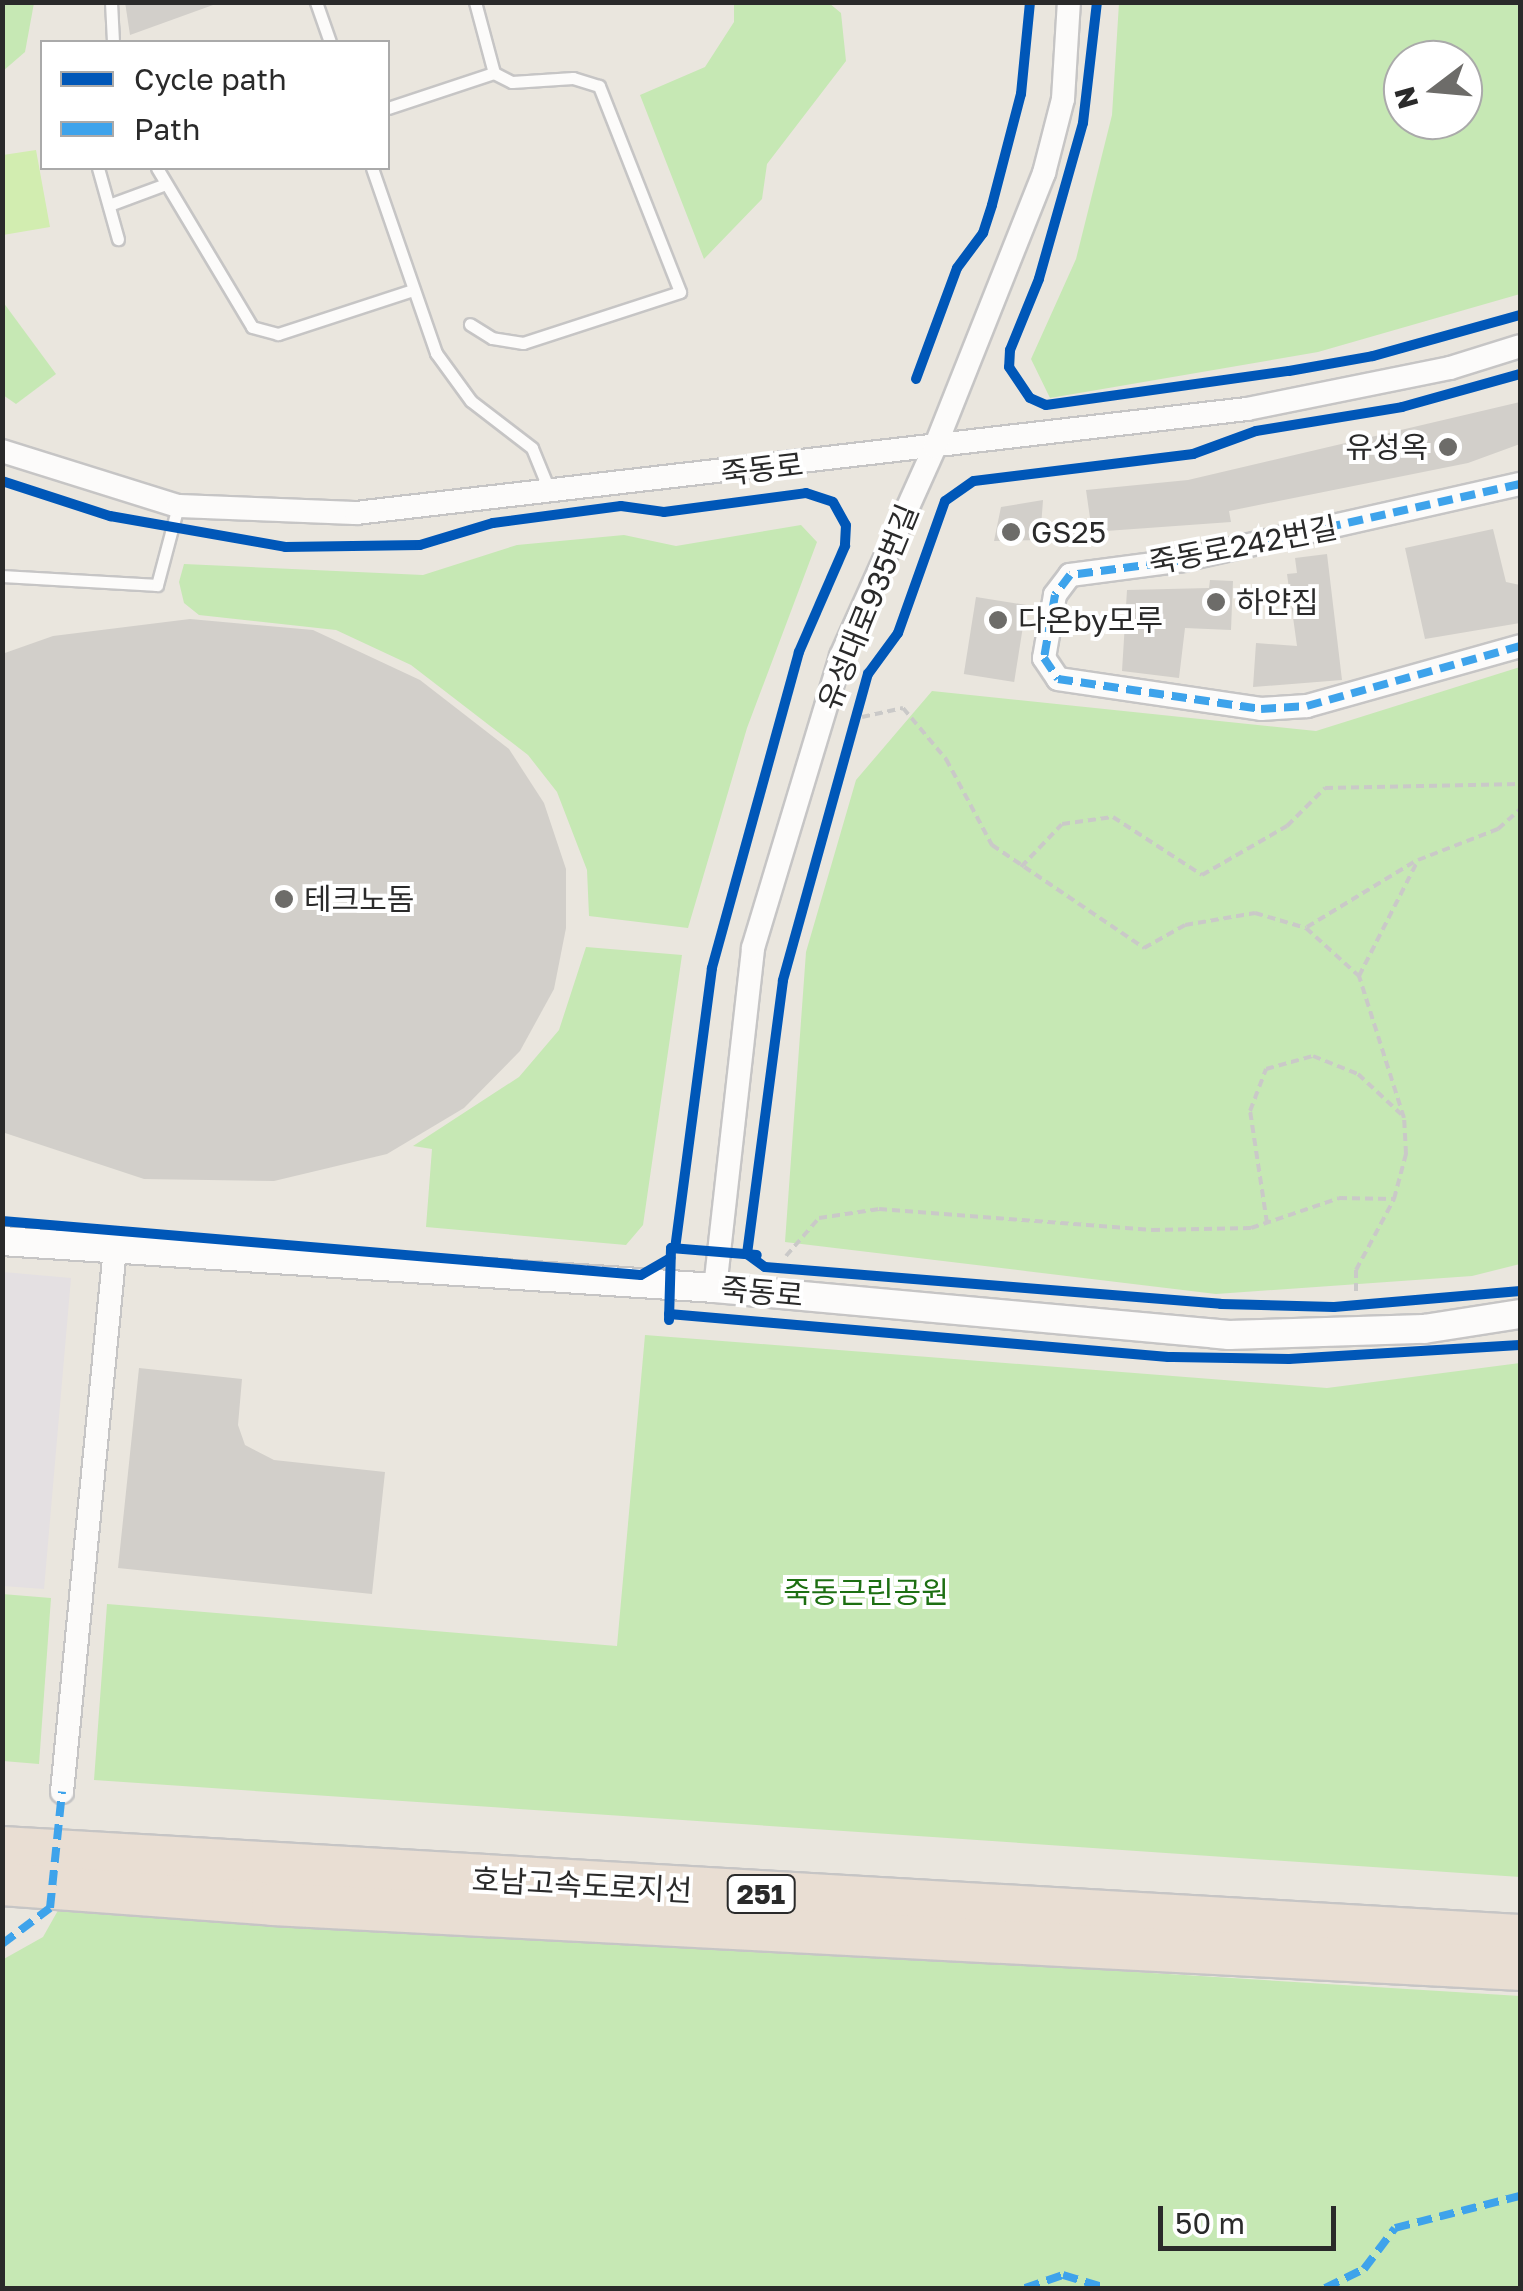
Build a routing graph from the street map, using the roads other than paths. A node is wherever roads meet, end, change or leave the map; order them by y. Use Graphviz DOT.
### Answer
graph roads {
  1 [pos="111,2"];
  2 [pos="316,2"];
  3 [pos="475,2"];
  4 [pos="1069,2"];
  5 [pos="113,40"];
  6 [pos="329,40"];
  7 [pos="494,72"];
  8 [pos="390,107"];
  9 [pos="99,170"];
  10 [pos="158,170"];
  11 [pos="373,170"];
  12 [pos="163,185"];
  13 [pos="109,205"];
  14 [pos="118,239"];
  15 [pos="412,290"];
  16 [pos="470,324"];
  17 [pos="1520,346"];
  18 [pos="936,447"];
  19 [pos="2,452"];
  20 [pos="1520,484"];
  21 [pos="551,495"];
  22 [pos="178,506"];
  23 [pos="2,576"];
  24 [pos="1520,646"];
  25 [pos="2,1241"];
  26 [pos="116,1249"];
  27 [pos="716,1288"];
  28 [pos="1520,1314"];
  29 [pos="62,1792"];
  30 [pos="2,1848"];
  31 [pos="2,1884"];
  32 [pos="1520,1936"];
  33 [pos="1520,1968"];
  1 -- 5 [label="lane"];
  2 -- 6 [label="lane"];
  3 -- 7 [label="lane"];
  4 -- 18 [label="street, 유성대로935번길"];
  7 -- 8 [label="lane"];
  7 -- 16 [label="lane"];
  9 -- 13 [label="lane"];
  10 -- 12 [label="lane"];
  11 -- 15 [label="lane"];
  12 -- 13 [label="lane"];
  12 -- 15 [label="lane"];
  13 -- 14 [label="lane"];
  15 -- 21 [label="lane"];
  17 -- 18 [label="street, 죽동로"];
  18 -- 21 [label="street, 죽동로"];
  18 -- 27 [label="street, 유성대로935번길"];
  19 -- 22 [label="street, 죽동로"];
  20 -- 24 [label="street, 죽동로242번길"];
  21 -- 22 [label="street, 죽동로"];
  22 -- 23 [label="lane"];
  25 -- 26 [label="street, 죽동로"];
  26 -- 27 [label="street, 죽동로"];
  26 -- 29 [label="street"];
  27 -- 28 [label="street, 죽동로"];
  30 -- 32 [label="highway, 호남고속도로지선 / 251"];
  31 -- 33 [label="highway, 호남고속도로지선 / 251"];
}
